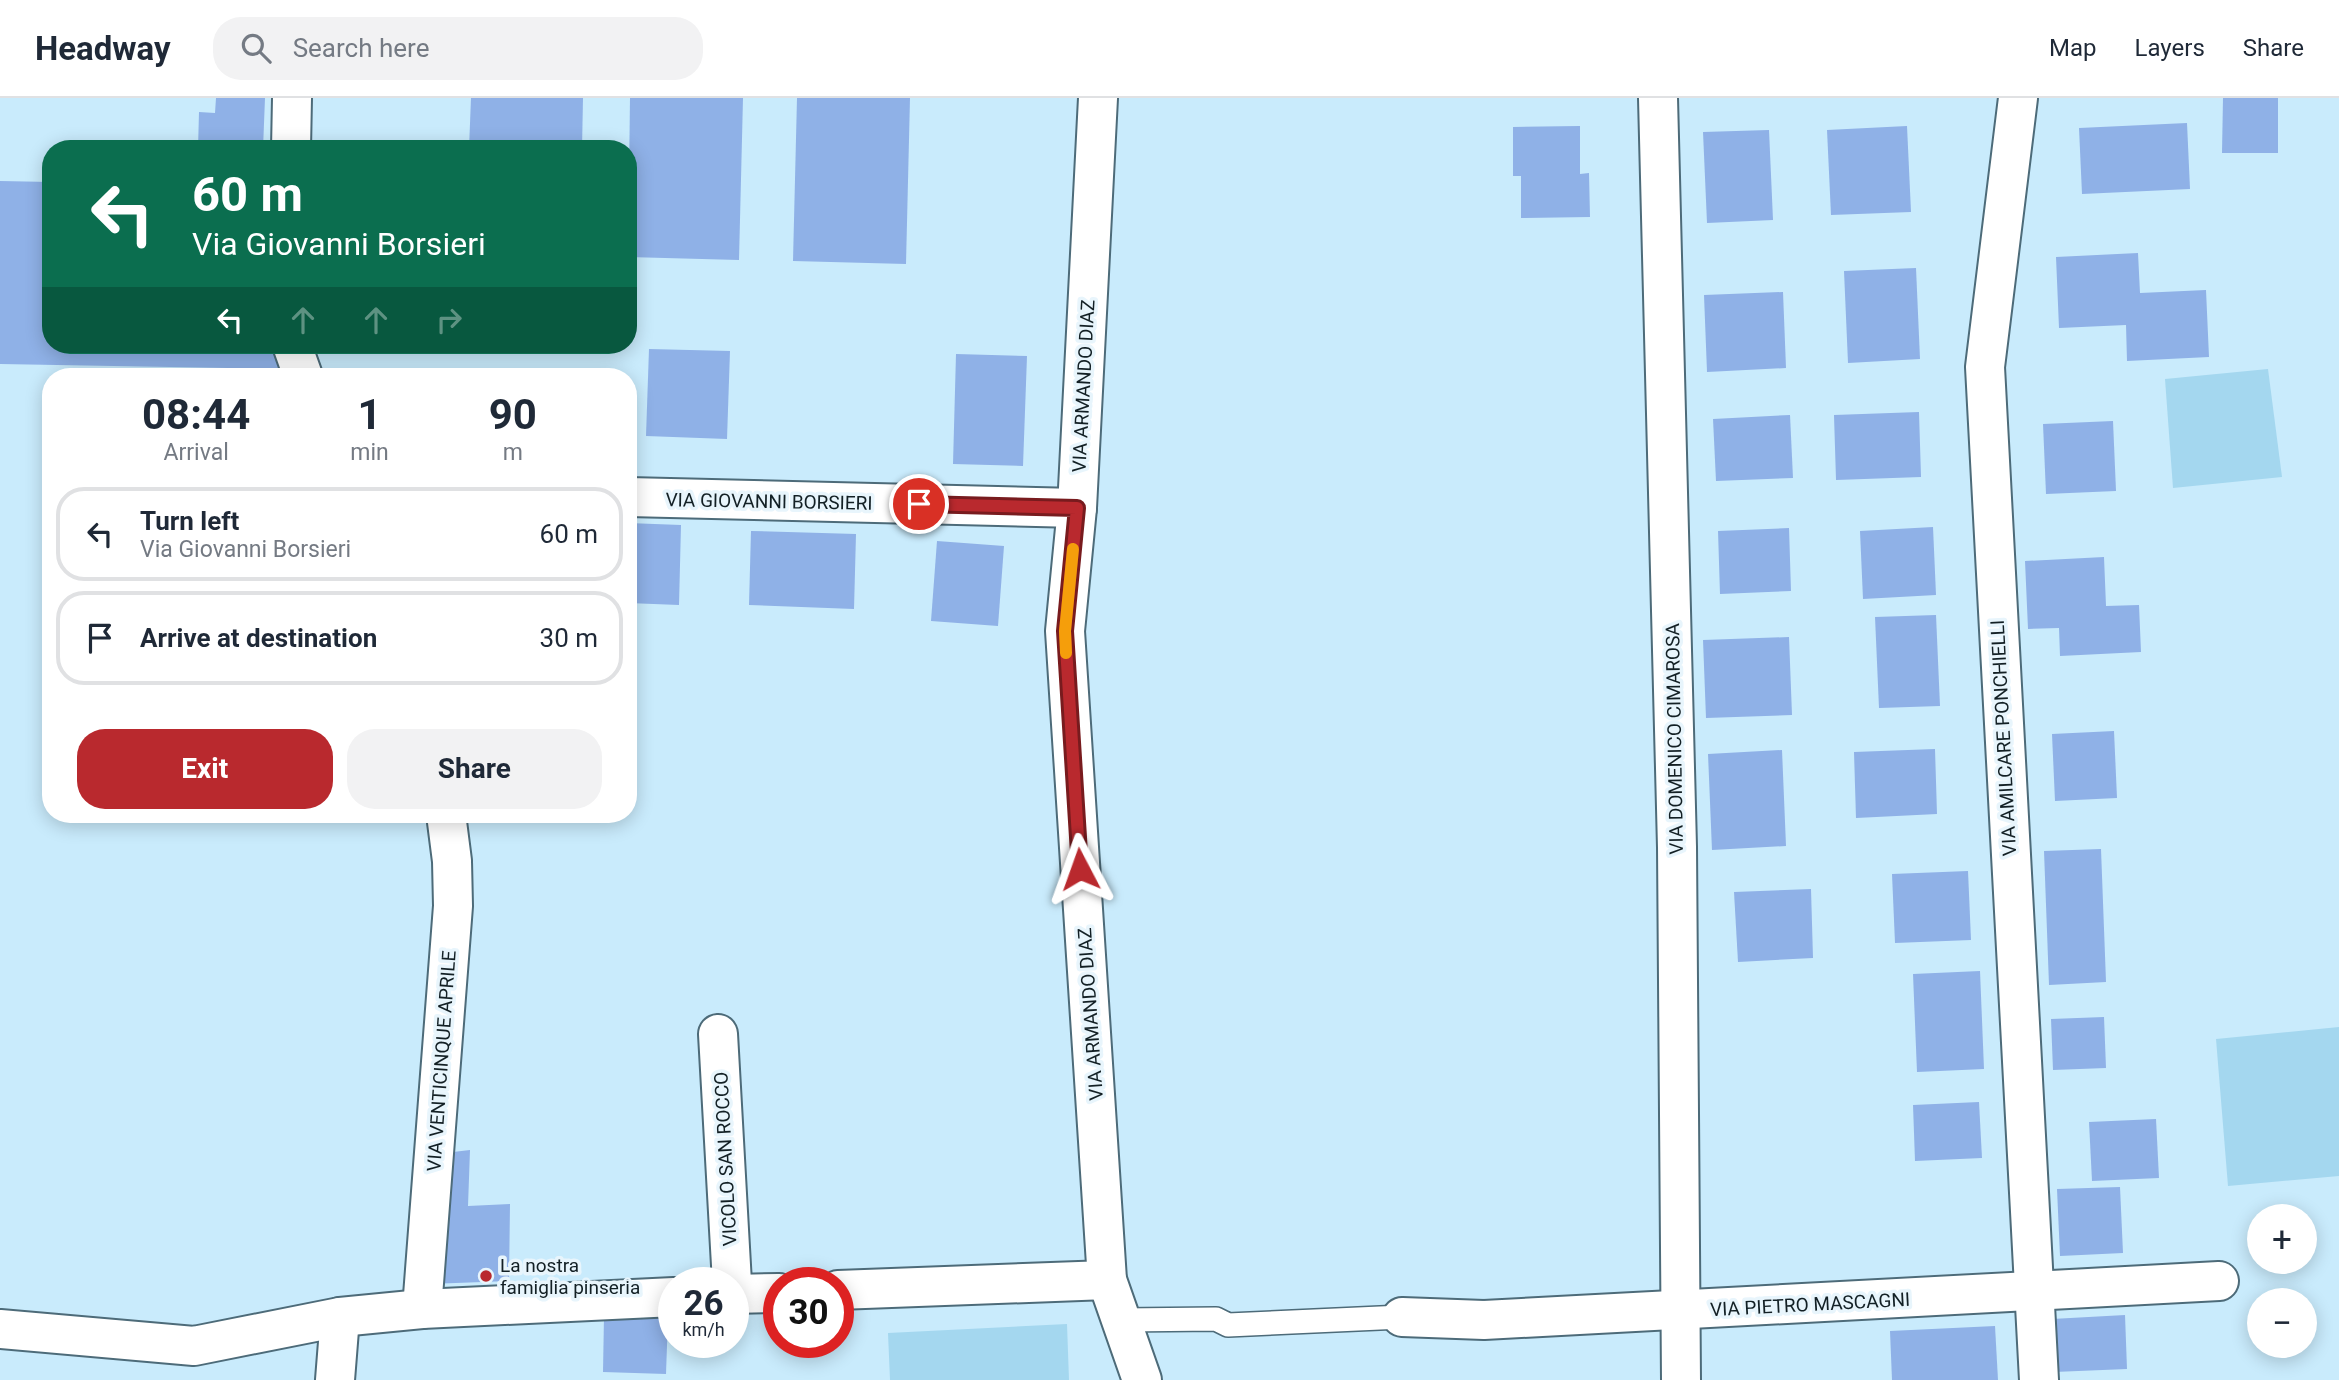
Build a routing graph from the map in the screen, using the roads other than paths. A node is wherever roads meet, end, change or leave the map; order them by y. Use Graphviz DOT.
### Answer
graph roads {
  1 [pos="292,98"];
  2 [pos="1098,98"];
  3 [pos="1658,98"];
  4 [pos="2018,98"];
  5 [pos="291,140"];
  6 [pos="637,497"];
  7 [pos="1077,508"];
  8 [pos="447,823"];
  9 [pos="718,1034"];
  10 [pos="731,1267"];
  11 [pos="1107,1280"];
  12 [pos="2219,1281"];
  13 [pos="854,1289"];
  14 [pos="2034,1293"];
  15 [pos="658,1298"];
  16 [pos="422,1308"];
  17 [pos="1680,1311"];
  18 [pos="340,1317"];
  19 [pos="1402,1317"];
  20 [pos="1122,1320"];
  21 [pos="0,1329"];
  22 [pos="335,1380"];
  23 [pos="1142,1380"];
  24 [pos="1681,1380"];
  25 [pos="2039,1380"];
  1 -- 5 [label="street"];
  2 -- 7 [label="street, VIA ARMANDO DIAZ"];
  3 -- 17 [label="street, VIA DOMENICO CIMAROSA"];
  4 -- 14 [label="street, VIA AMILCARE PONCHIELLI"];
  6 -- 7 [label="street, VIA GIOVANNI BORSIERI"];
  7 -- 11 [label="street, VIA ARMANDO DIAZ"];
  8 -- 16 [label="street, VIA VENTICINQUE APRILE"];
  9 -- 10 [label="street, VICOLO SAN ROCCO"];
  11 -- 13 [label="street"];
  11 -- 20 [label="street, VIA ARMANDO DIAZ"];
  12 -- 14 [label="street, VIA PIETRO MASCAGNI"];
  14 -- 17 [label="street, VIA PIETRO MASCAGNI"];
  14 -- 25 [label="street, VIA AMILCARE PONCHIELLI"];
  15 -- 16 [label="street"];
  16 -- 18 [label="street"];
  17 -- 19 [label="street, VIA PIETRO MASCAGNI"];
  17 -- 24 [label="street, VIA DOMENICO CIMAROSA"];
  18 -- 21 [label="street"];
  18 -- 22 [label="street"];
  19 -- 20 [label="lane"];
  20 -- 23 [label="street, VIA ARMANDO DIAZ"];
}
